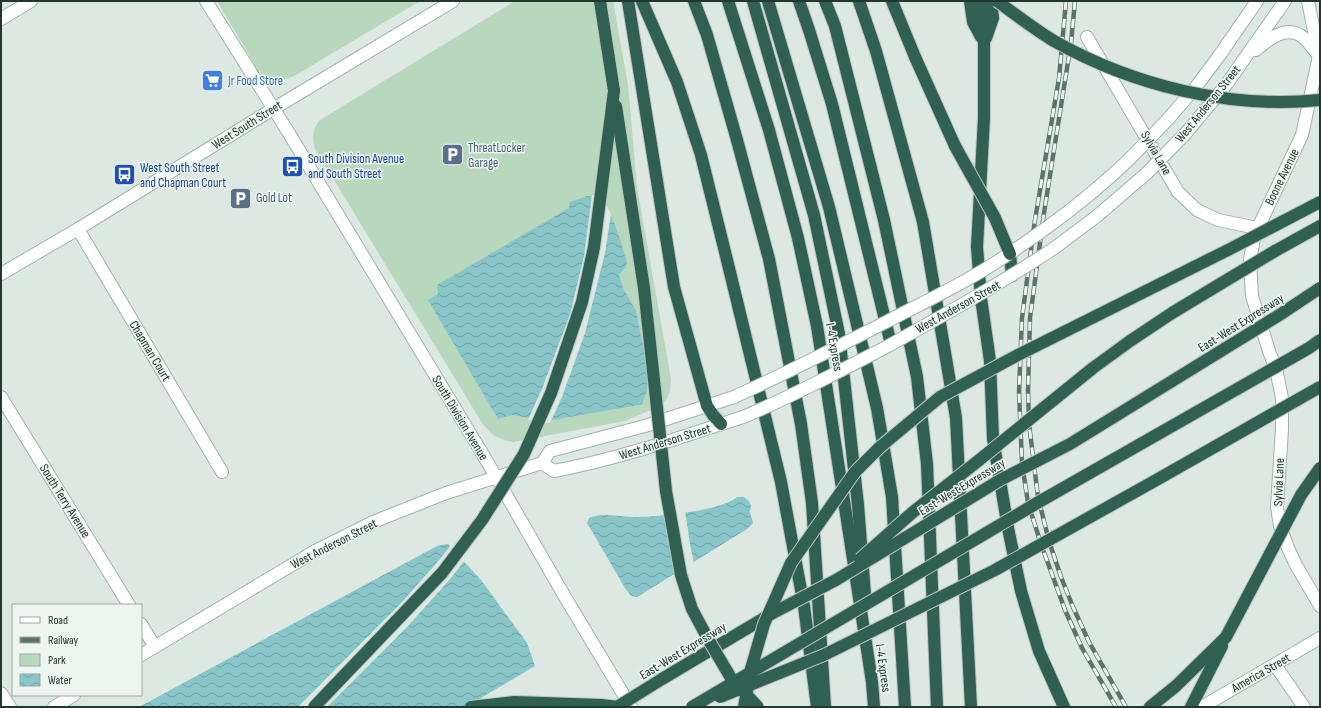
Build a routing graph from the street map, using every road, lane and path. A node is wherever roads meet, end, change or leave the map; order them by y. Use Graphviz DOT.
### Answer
graph roads {
  1 [pos="32,1"];
  2 [pos="206,1"];
  3 [pos="453,1"];
  4 [pos="600,1"];
  5 [pos="628,1"];
  6 [pos="642,1"];
  7 [pos="694,1"];
  8 [pos="728,1"];
  9 [pos="753,1"];
  10 [pos="768,1"];
  11 [pos="799,1"];
  12 [pos="825,1"];
  13 [pos="859,1"];
  14 [pos="892,1"];
  15 [pos="970,1"];
  16 [pos="980,1"];
  17 [pos="991,1"];
  18 [pos="997,1"];
  19 [pos="1257,1"];
  20 [pos="1285,1"];
  21 [pos="1308,1"];
  22 [pos="1,19"];
  23 [pos="1087,37"];
  24 [pos="984,43"];
  25 [pos="1319,56"];
  26 [pos="1241,64"];
  27 [pos="614,90"];
  28 [pos="1320,100"];
  29 [pos="273,108"];
  30 [pos="1320,202"];
  31 [pos="1320,226"];
  32 [pos="1257,228"];
  33 [pos="78,229"];
  34 [pos="1010,254"];
  35 [pos="1,274"];
  36 [pos="1012,276"];
  37 [pos="1320,288"];
  38 [pos="886,322"];
  39 [pos="1320,340"];
  40 [pos="891,344"];
  41 [pos="1269,351"];
  42 [pos="1320,386"];
  43 [pos="1,397"];
  44 [pos="707,406"];
  45 [pos="721,424"];
  46 [pos="542,463"];
  47 [pos="1320,468"];
  48 [pos="222,472"];
  49 [pos="496,478"];
  50 [pos="836,580"];
  51 [pos="128,604"];
  52 [pos="1320,606"];
  53 [pos="142,626"];
  54 [pos="1226,637"];
  55 [pos="1320,638"];
  56 [pos="155,647"];
  57 [pos="142,654"];
  58 [pos="1274,665"];
  59 [pos="872,682"];
  60 [pos="1,693"];
  61 [pos="72,696"];
  62 [pos="10,707"];
  63 [pos="54,707"];
  64 [pos="314,707"];
  65 [pos="471,707"];
  66 [pos="617,707"];
  67 [pos="631,707"];
  68 [pos="692,707"];
  69 [pos="697,707"];
  70 [pos="744,707"];
  71 [pos="758,707"];
  72 [pos="817,707"];
  73 [pos="826,707"];
  74 [pos="874,707"];
  75 [pos="905,707"];
  76 [pos="937,707"];
  77 [pos="971,707"];
  78 [pos="1064,707"];
  79 [pos="1150,707"];
  80 [pos="1191,707"];
  81 [pos="1202,707"];
  82 [pos="1304,707"];
  1 -- 22 [label="main road"];
  2 -- 29 [label="main road"];
  3 -- 29 [label="main road, West South Street"];
  4 -- 27 [label="highway"];
  5 -- 44 [label="highway"];
  6 -- 72 [label="highway"];
  7 -- 73 [label="highway"];
  8 -- 59 [label="highway, I-4 Express"];
  9 -- 59 [label="highway"];
  10 -- 75 [label="highway"];
  11 -- 38 [label="highway"];
  12 -- 76 [label="highway"];
  13 -- 77 [label="highway"];
  14 -- 34 [label="highway, bridge"];
  15 -- 24 [label="highway"];
  16 -- 24 [label="highway"];
  17 -- 24 [label="highway"];
  18 -- 28 [label="highway, bridge"];
  19 -- 34 [label="main road, West Anderson Street, bridge"];
  20 -- 26 [label="main road, West Anderson Street"];
  21 -- 25 [label="main road, Boone Avenue"];
  23 -- 32 [label="main road, Sylvia Lane"];
  24 -- 78 [label="highway"];
  25 -- 26 [label="main road"];
  25 -- 32 [label="main road, Boone Avenue"];
  26 -- 36 [label="main road, West Anderson Street, bridge"];
  27 -- 64 [label="highway, bridge"];
  27 -- 71 [label="highway, bridge"];
  29 -- 33 [label="main road, West South Street"];
  29 -- 49 [label="main road, South Division Avenue"];
  30 -- 70 [label="highway, bridge"];
  31 -- 50 [label="highway, bridge"];
  32 -- 41 [label="main road, Boone Avenue"];
  33 -- 35 [label="main road, West South Street"];
  33 -- 48 [label="main road, Chapman Court"];
  34 -- 36 [label="highway"];
  34 -- 38 [label="main road, West Anderson Street, bridge"];
  36 -- 40 [label="main road, West Anderson Street, bridge"];
  37 -- 50 [label="highway, East-West Expressway, bridge"];
  38 -- 40 [label="highway"];
  38 -- 44 [label="main road, West Anderson Street, bridge"];
  39 -- 68 [label="highway, bridge"];
  40 -- 45 [label="main road, West Anderson Street, bridge"];
  41 -- 52 [label="main road, Sylvia Lane"];
  42 -- 69 [label="highway, bridge"];
  43 -- 51 [label="main road, South Terry Avenue"];
  44 -- 45 [label="highway"];
  44 -- 46 [label="main road, West Anderson Street"];
  45 -- 46 [label="main road, West Anderson Street"];
  46 -- 49 [label="main road, West Anderson Street"];
  47 -- 54 [label="highway, bridge"];
  49 -- 56 [label="main road, West Anderson Street"];
  49 -- 67 [label="main road, South Division Avenue"];
  50 -- 66 [label="highway, East-West Expressway, bridge"];
  53 -- 56 [label="main road"];
  54 -- 79 [label="highway"];
  54 -- 80 [label="highway"];
  55 -- 58 [label="main road, America Street"];
  56 -- 57 [label="main road, West Anderson Street"];
  58 -- 81 [label="main road, America Street"];
  58 -- 82 [label="main road"];
  59 -- 74 [label="highway, I-4 Express"];
  60 -- 62 [label="main road"];
  61 -- 63 [label="main road"];
  65 -- 66 [label="highway, bridge"];
}
